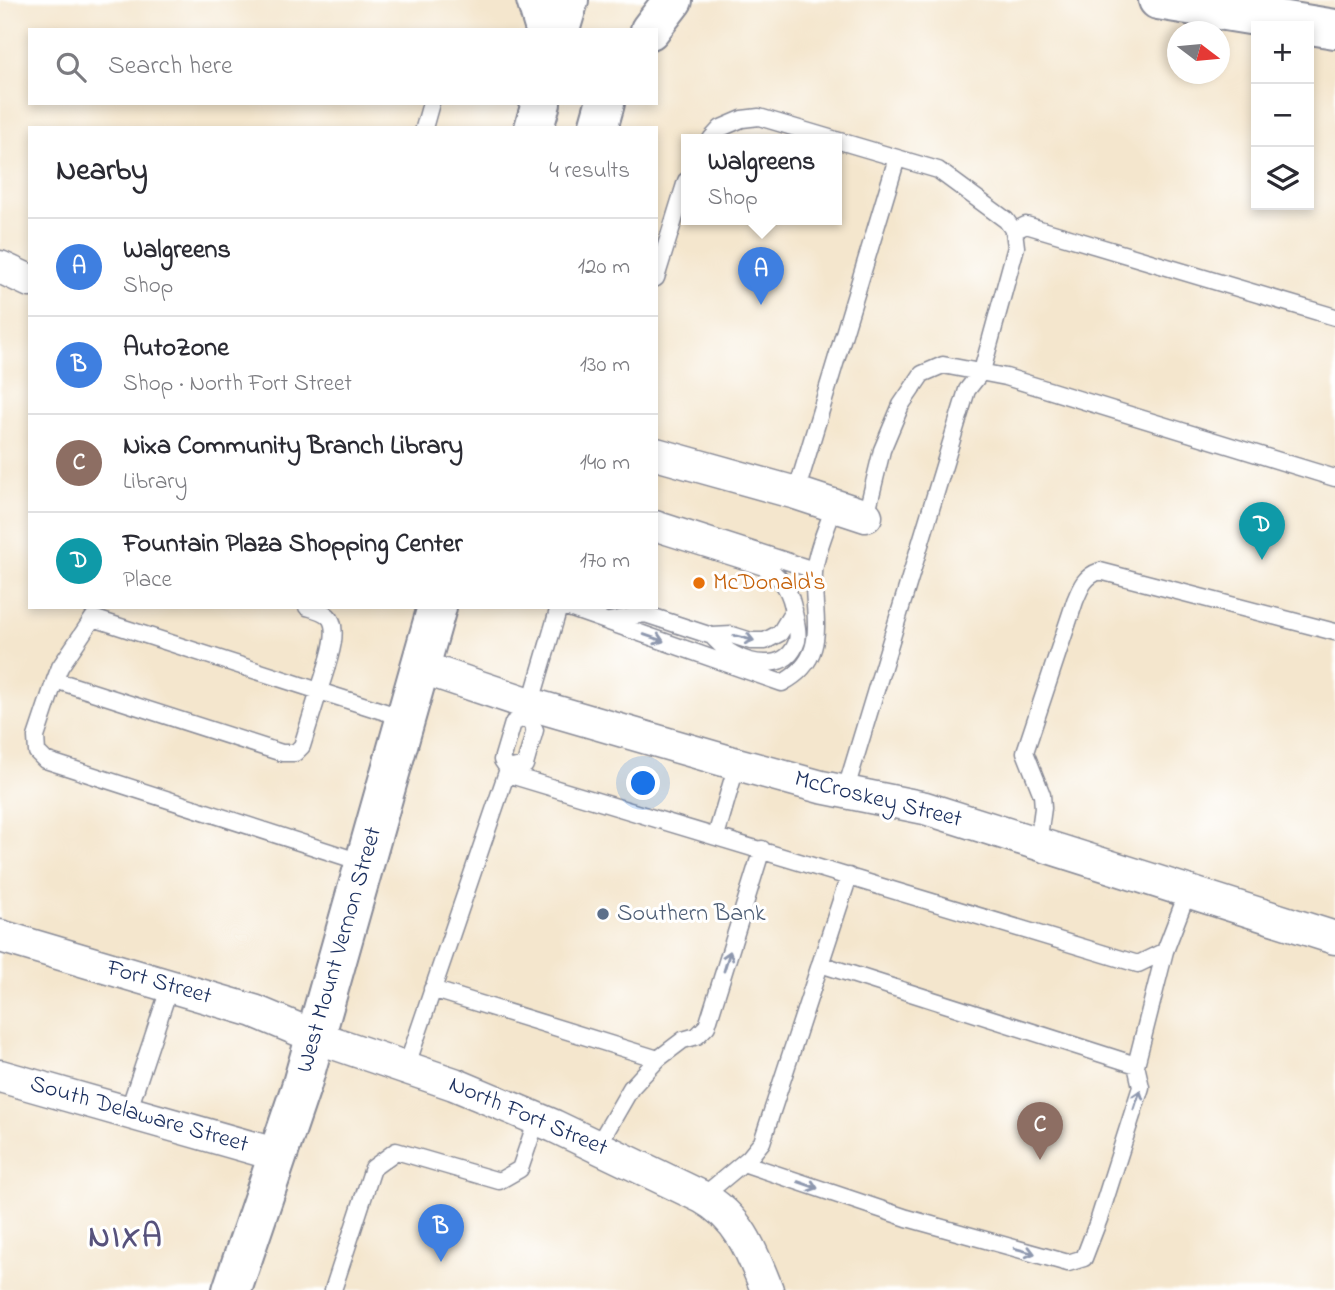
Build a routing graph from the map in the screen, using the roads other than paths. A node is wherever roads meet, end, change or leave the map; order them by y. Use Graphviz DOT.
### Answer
graph roads {
  1 [pos="536,0"];
  2 [pos="569,0"];
  3 [pos="637,0"];
  4 [pos="673,0"];
  5 [pos="1158,0"];
  6 [pos="544,28"];
  7 [pos="561,28"];
  8 [pos="628,28"];
  9 [pos="652,28"];
  10 [pos="1335,29"];
  11 [pos="430,105"];
  12 [pos="540,105"];
  13 [pos="604,105"];
  14 [pos="425,126"];
  15 [pos="535,126"];
  16 [pos="599,126"];
  17 [pos="715,134"];
  18 [pos="817,134"];
  19 [pos="842,141"];
  20 [pos="897,158"];
  21 [pos="681,197"];
  22 [pos="1014,232"];
  23 [pos="0,267"];
  24 [pos="658,272"];
  25 [pos="28,279"];
  26 [pos="1335,317"];
  27 [pos="982,371"];
  28 [pos="658,455"];
  29 [pos="1335,478"];
  30 [pos="796,493"];
  31 [pos="835,505"];
  32 [pos="866,516"];
  33 [pos="658,520"];
  34 [pos="658,534"];
  35 [pos="814,570"];
  36 [pos="313,609"];
  37 [pos="435,609"];
  38 [pos="558,609"];
  39 [pos="572,609"];
  40 [pos="794,610"];
  41 [pos="96,612"];
  42 [pos="607,621"];
  43 [pos="1335,632"];
  44 [pos="712,636"];
  45 [pos="420,667"];
  46 [pos="55,680"];
  47 [pos="319,691"];
  48 [pos="529,710"];
  49 [pos="404,718"];
  50 [pos="737,764"];
  51 [pos="508,772"];
  52 [pos="845,792"];
  53 [pos="716,836"];
  54 [pos="1038,844"];
  55 [pos="762,849"];
  56 [pos="365,863"];
  57 [pos="849,876"];
  58 [pos="1188,891"];
  59 [pos="0,936"];
  60 [pos="1335,937"];
  61 [pos="1165,951"];
  62 [pos="820,964"];
  63 [pos="170,986"];
  64 [pos="432,989"];
  65 [pos="316,1037"];
  66 [pos="658,1059"];
  67 [pos="1136,1065"];
  68 [pos="406,1068"];
  69 [pos="0,1076"];
  70 [pos="128,1112"];
  71 [pos="537,1119"];
  72 [pos="597,1147"];
  73 [pos="278,1155"];
  74 [pos="743,1163"];
  75 [pos="702,1198"];
  76 [pos="234,1290"];
  77 [pos="333,1290"];
  78 [pos="767,1290"];
  1 -- 6 [label="main road"];
  2 -- 7 [label="main road"];
  3 -- 8 [label="main road"];
  4 -- 9 [label="main road"];
  5 -- 10 [label="main road"];
  11 -- 14 [label="lane"];
  12 -- 15 [label="main road"];
  13 -- 16 [label="main road"];
  17 -- 18 [label="lane"];
  19 -- 20 [label="lane"];
  20 -- 22 [label="lane"];
  20 -- 30 [label="lane"];
  21 -- 24 [label="lane"];
  22 -- 26 [label="lane"];
  22 -- 27 [label="lane"];
  23 -- 25 [label="street"];
  27 -- 29 [label="lane"];
  27 -- 32 [label="lane"];
  27 -- 52 [label="lane"];
  28 -- 30 [label="street"];
  30 -- 31 [label="street"];
  31 -- 32 [label="street"];
  31 -- 35 [label="lane"];
  33 -- 35 [label="lane"];
  34 -- 40 [label="lane"];
  42 -- 35 [label="lane, one-way"];
  36 -- 47 [label="lane"];
  37 -- 45 [label="main road, West Mount Vernon Street"];
  38 -- 48 [label="lane"];
  39 -- 42 [label="lane"];
  44 -- 40 [label="lane, one-way"];
  40 -- 44 [label="lane"];
  41 -- 46 [label="lane"];
  41 -- 47 [label="lane"];
  42 -- 44 [label="lane"];
  43 -- 54 [label="lane"];
  45 -- 48 [label="street, McCroskey Street"];
  45 -- 49 [label="main road, West Mount Vernon Street"];
  46 -- 47 [label="lane"];
  46 -- 56 [label="lane"];
  47 -- 49 [label="lane"];
  48 -- 50 [label="street, McCroskey Street"];
  48 -- 51 [label="lane"];
  48 -- 51 [label="lane"];
  49 -- 56 [label="main road, West Mount Vernon Street"];
  50 -- 52 [label="street, McCroskey Street"];
  50 -- 53 [label="lane"];
  51 -- 53 [label="lane"];
  51 -- 64 [label="lane"];
  52 -- 54 [label="street, McCroskey Street"];
  53 -- 55 [label="lane"];
  54 -- 58 [label="street, McCroskey Street"];
  55 -- 57 [label="lane"];
  66 -- 55 [label="lane, one-way"];
  56 -- 65 [label="main road, West Mount Vernon Street"];
  57 -- 61 [label="lane"];
  57 -- 62 [label="lane"];
  58 -- 60 [label="street, McCroskey Street"];
  58 -- 61 [label="lane"];
  59 -- 63 [label="street, Fort Street"];
  61 -- 67 [label="lane"];
  62 -- 67 [label="lane"];
  62 -- 74 [label="lane"];
  63 -- 65 [label="street, Fort Street"];
  63 -- 70 [label="lane"];
  64 -- 66 [label="lane"];
  64 -- 68 [label="lane"];
  65 -- 68 [label="street, North Fort Street"];
  65 -- 73 [label="main road, West Mount Vernon Street"];
  66 -- 72 [label="lane"];
  74 -- 67 [label="lane, one-way"];
  68 -- 71 [label="street, North Fort Street"];
  69 -- 70 [label="street, South Delaware Street"];
  70 -- 73 [label="street, South Delaware Street"];
  71 -- 72 [label="street, North Fort Street"];
  71 -- 77 [label="lane"];
  72 -- 75 [label="street, North Fort Street"];
  73 -- 76 [label="main road, West Mount Vernon Street"];
  74 -- 75 [label="lane"];
  75 -- 78 [label="street, North Fort Street"];
}
